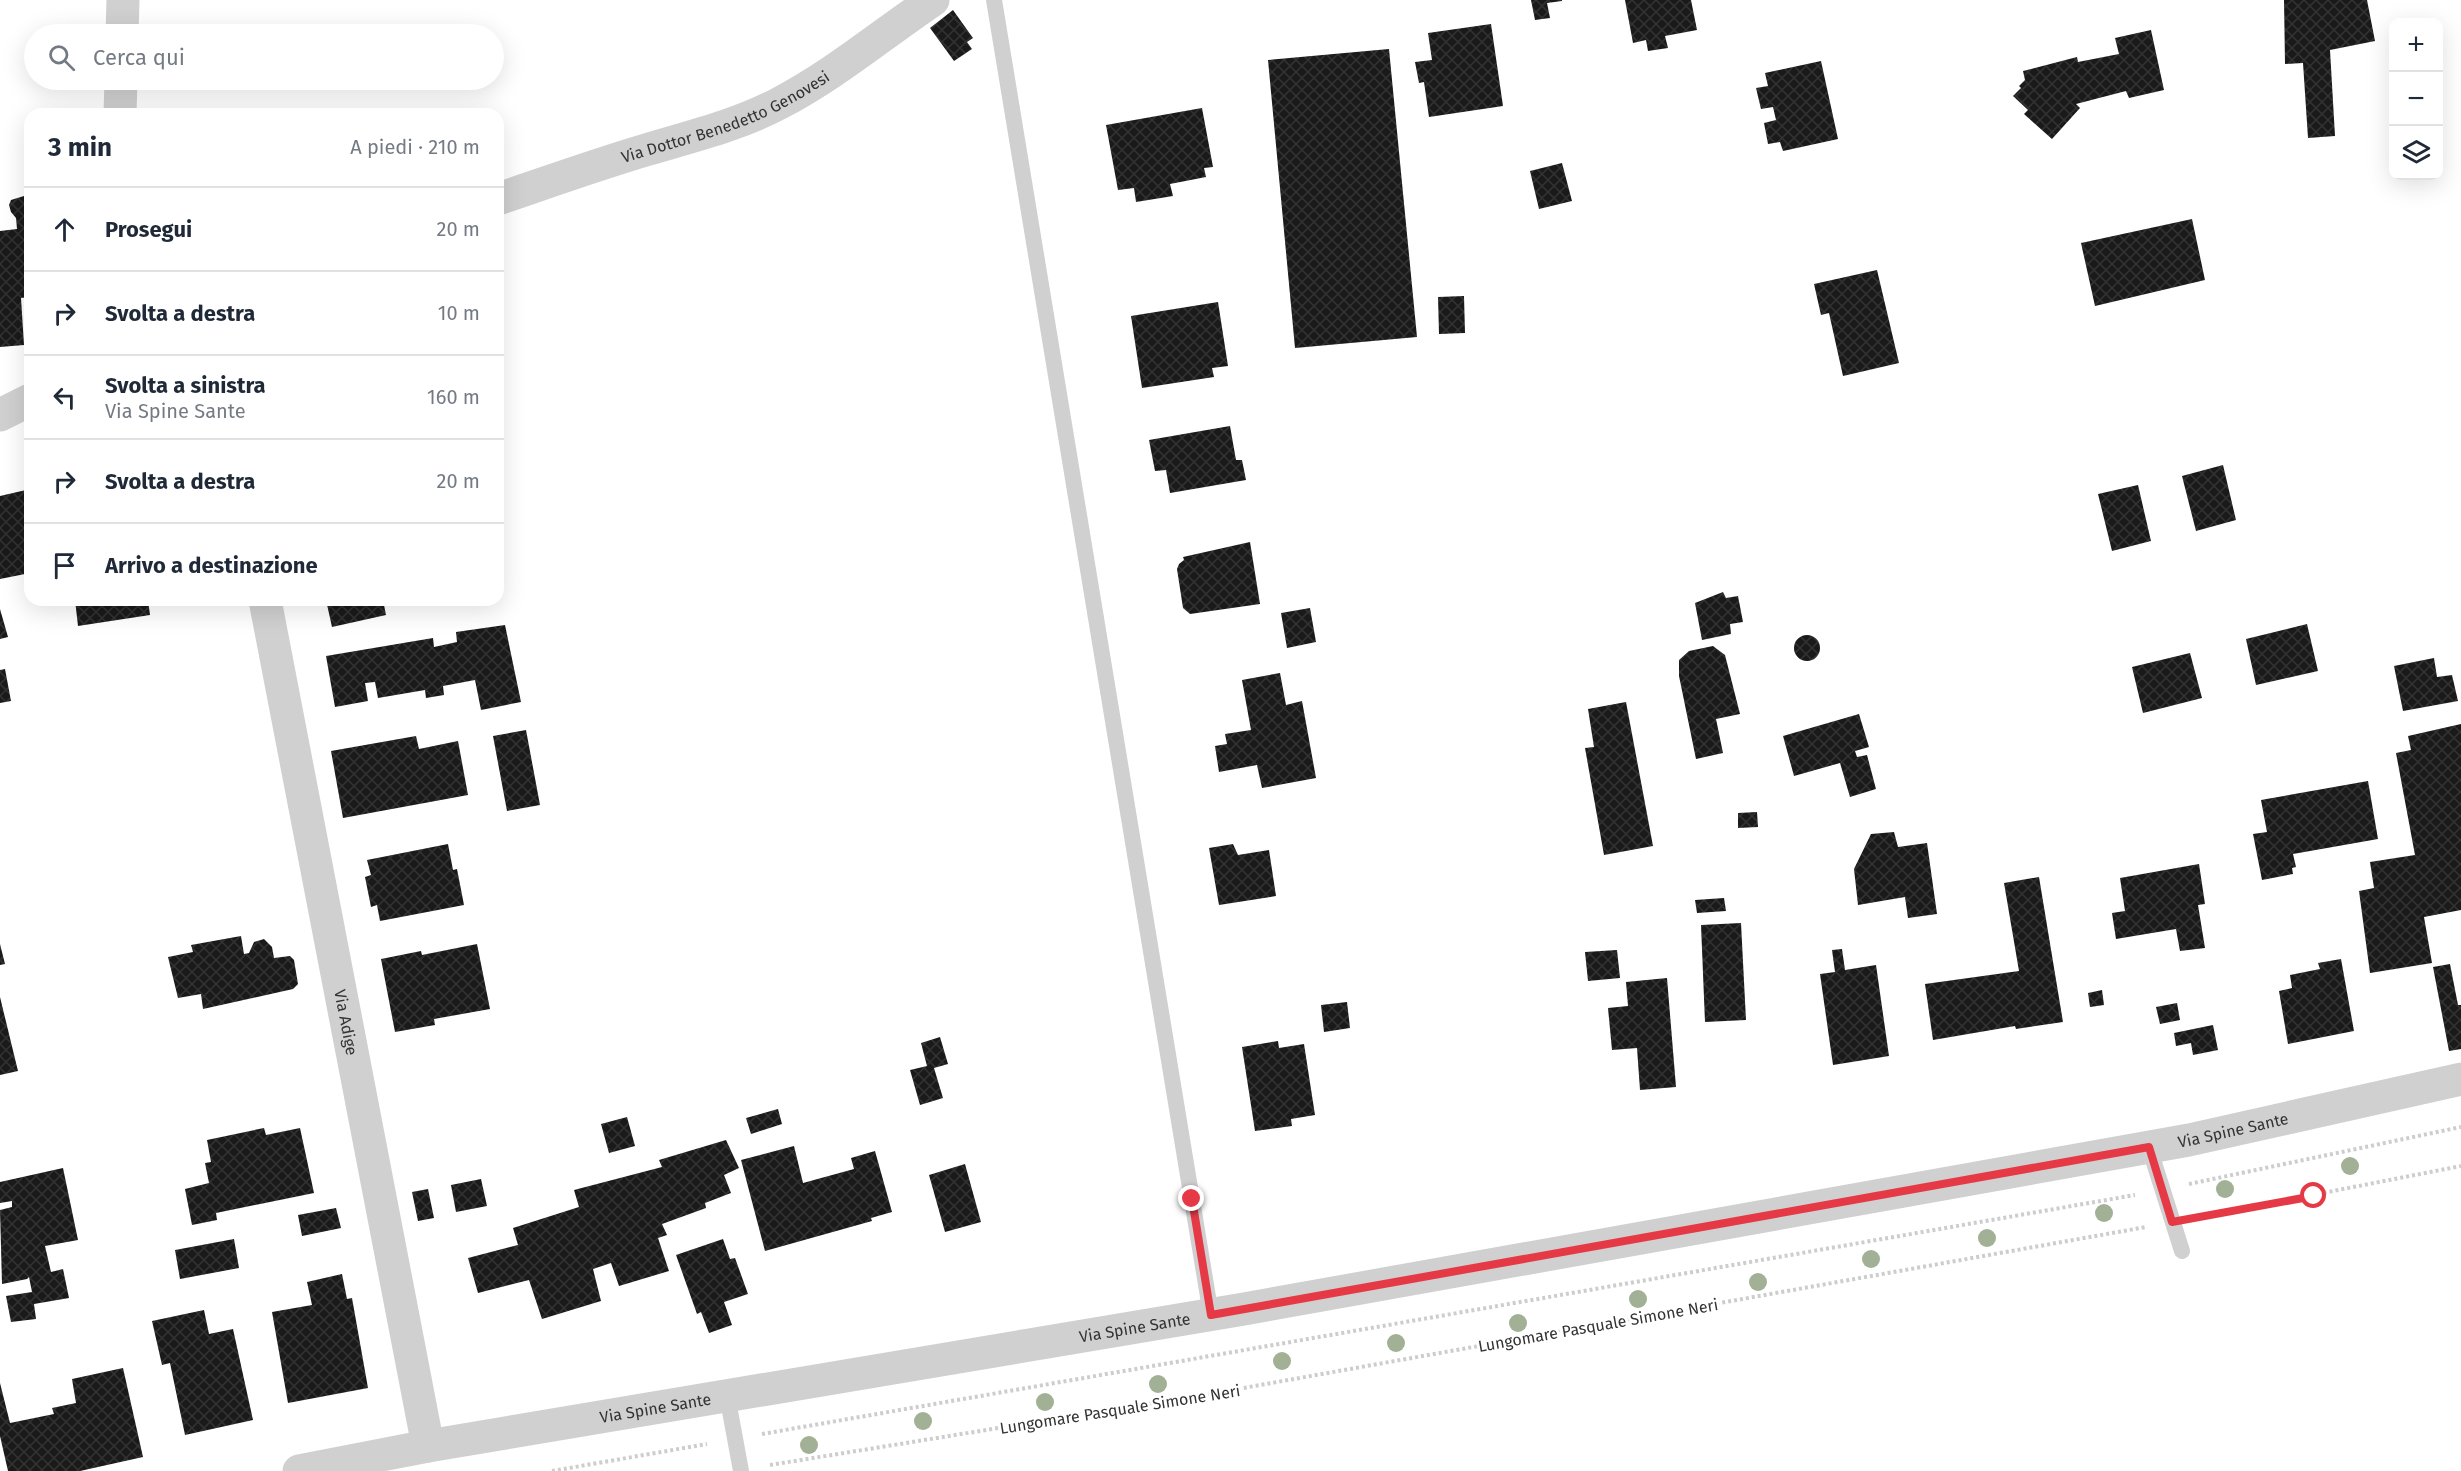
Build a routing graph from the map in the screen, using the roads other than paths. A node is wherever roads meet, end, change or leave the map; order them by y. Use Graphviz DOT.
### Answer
graph roads {
  1 [pos="123,0"];
  2 [pos="933,0"];
  3 [pos="994,0"];
  4 [pos="122,24"];
  5 [pos="121,90"];
  6 [pos="120,108"];
  7 [pos="504,197"];
  8 [pos="24,403"];
  9 [pos="0,415"];
  10 [pos="266,606"];
  11 [pos="2461,1079"];
  12 [pos="2149,1147"];
  13 [pos="2182,1251"];
  14 [pos="1211,1315"];
  15 [pos="727,1395"];
  16 [pos="428,1446"];
  17 [pos="741,1470"];
  18 [pos="299,1471"];
  1 -- 4 [label="street"];
  2 -- 7 [label="street, Via Dottor Benedetto Genovesi"];
  3 -- 14 [label="lane"];
  5 -- 6 [label="street"];
  8 -- 9 [label="street"];
  10 -- 16 [label="street, Via Adige"];
  11 -- 12 [label="street, Via Spine Sante"];
  12 -- 13 [label="lane"];
  12 -- 14 [label="street, Via Spine Sante"];
  14 -- 15 [label="street, Via Spine Sante"];
  15 -- 16 [label="street, Via Spine Sante"];
  15 -- 17 [label="lane"];
  16 -- 18 [label="street, Via Spine Sante"];
}
